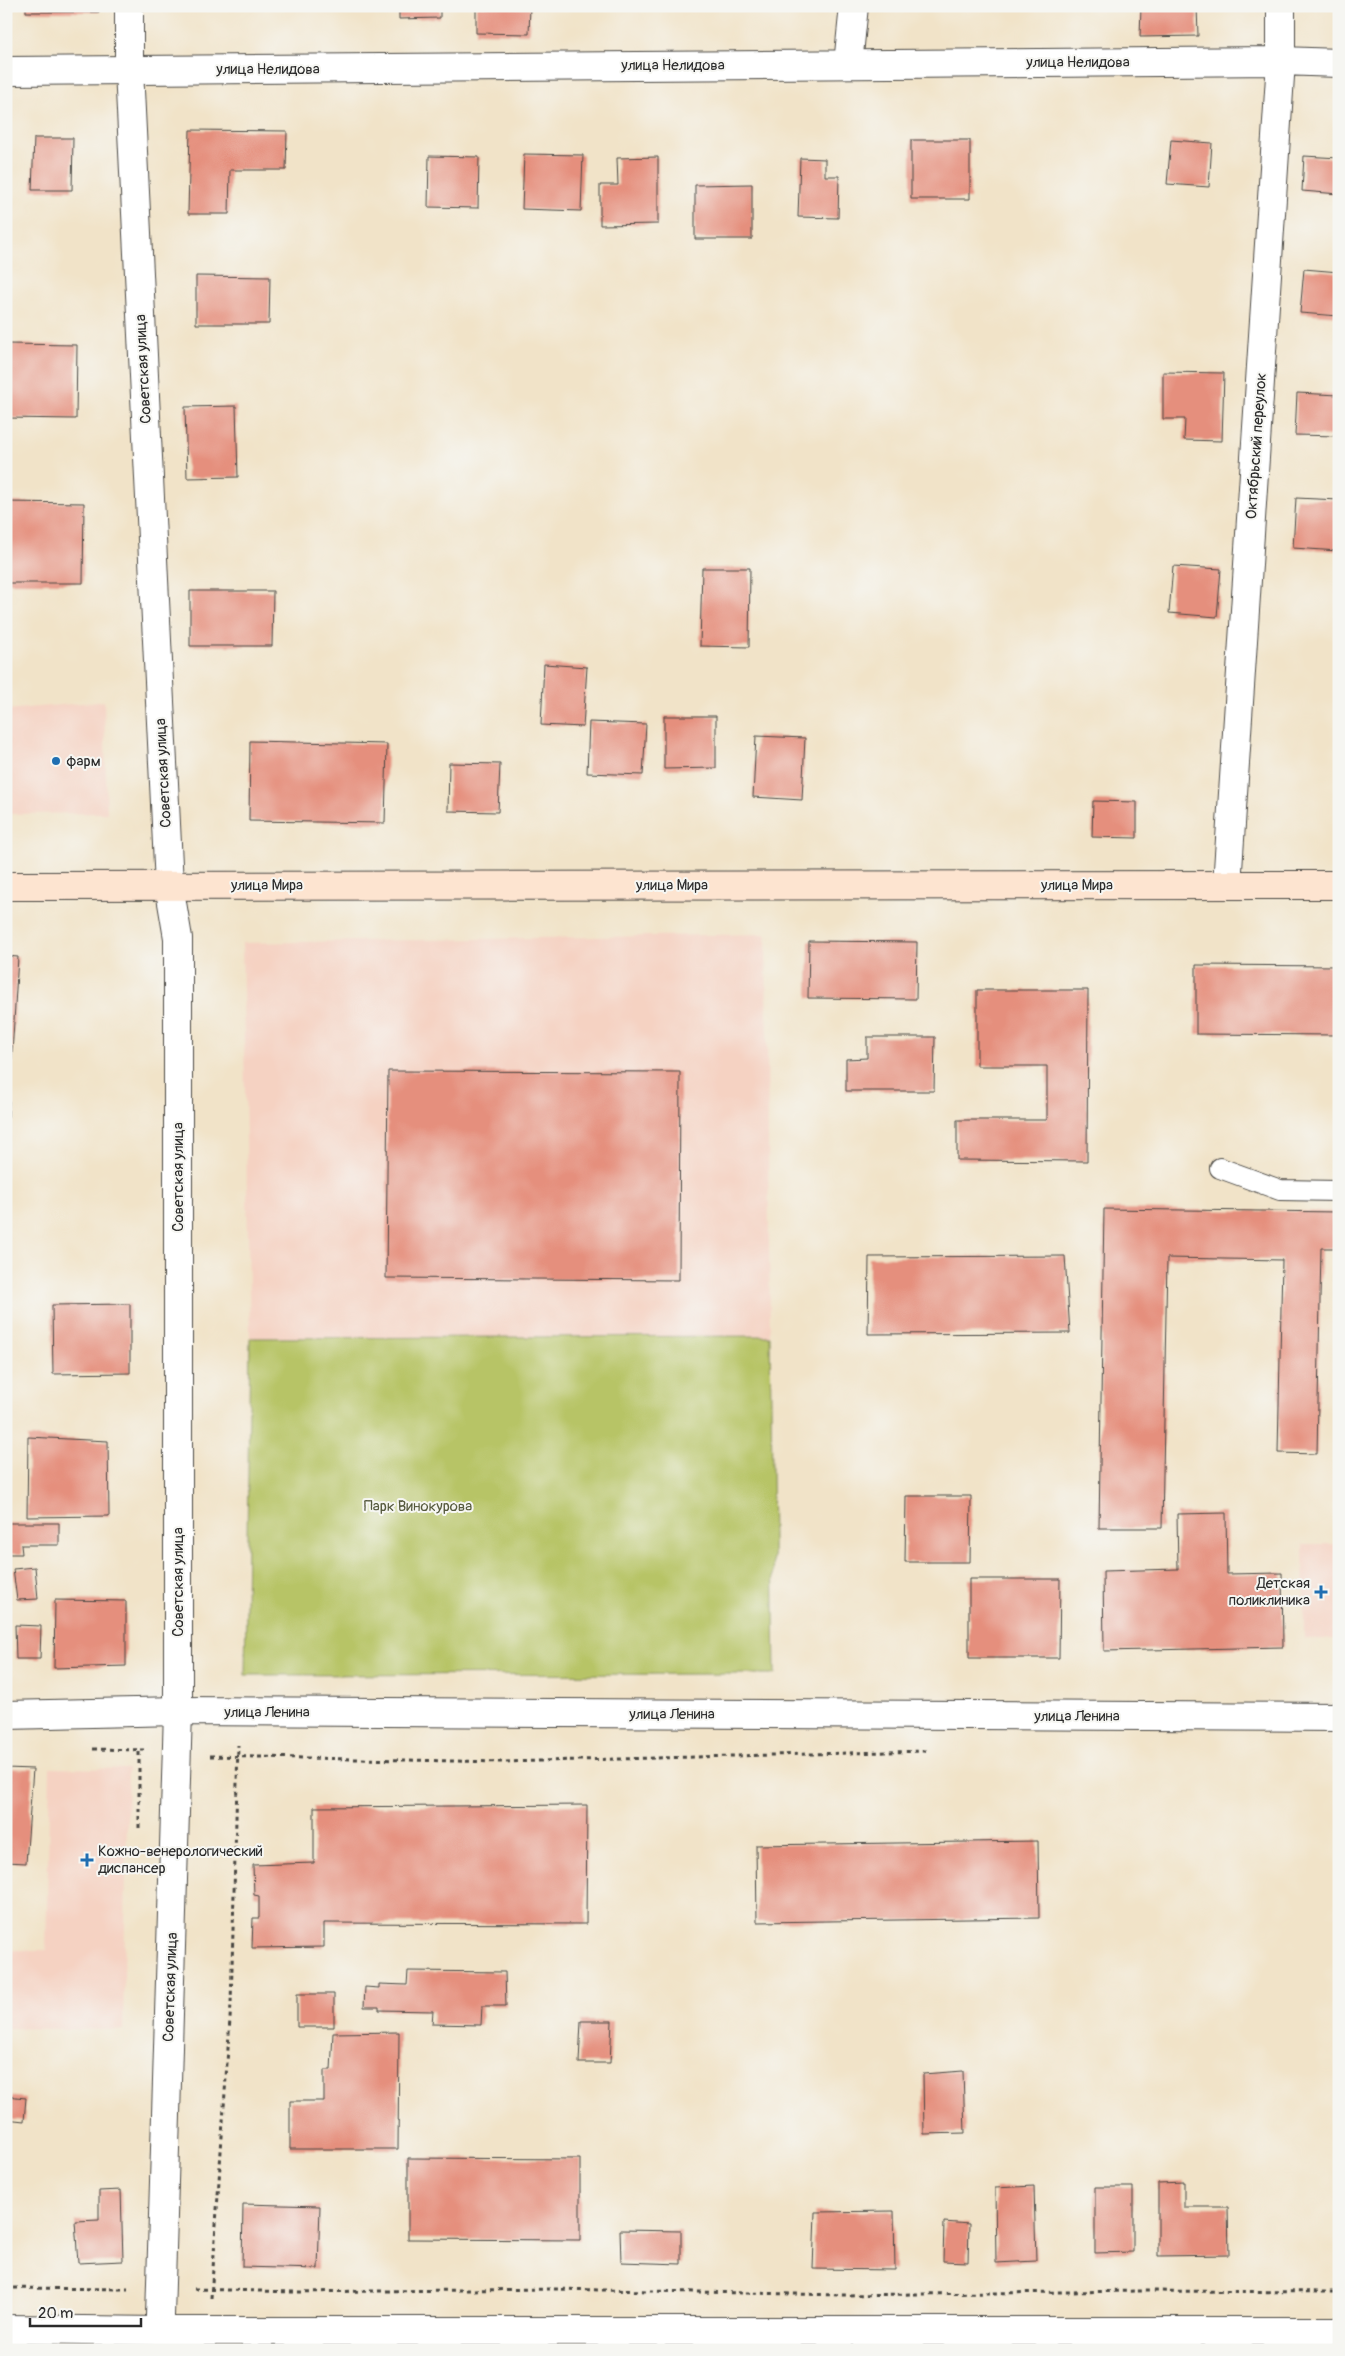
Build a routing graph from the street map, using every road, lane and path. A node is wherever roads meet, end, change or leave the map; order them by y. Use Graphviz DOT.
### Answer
graph roads {
  1 [pos="129,6"];
  2 [pos="854,6"];
  3 [pos="1281,6"];
  4 [pos="1281,61"];
  5 [pos="1339,63"];
  6 [pos="848,64"];
  7 [pos="129,70"];
  8 [pos="6,71"];
  9 [pos="168,885"];
  10 [pos="1227,885"];
  11 [pos="1339,885"];
  12 [pos="6,886"];
  13 [pos="1220,1168"];
  14 [pos="1339,1191"];
  15 [pos="178,1711"];
  16 [pos="240,1712"];
  17 [pos="6,1716"];
  18 [pos="1339,1717"];
  19 [pos="92,1749"];
  20 [pos="928,1751"];
  21 [pos="176,1756"];
  22 [pos="237,1756"];
  23 [pos="6,2288"];
  24 [pos="161,2289"];
  25 [pos="212,2290"];
  26 [pos="1339,2292"];
  27 [pos="6,2329"];
  28 [pos="206,2331"];
  29 [pos="1339,2331"];
  30 [pos="159,2341"];
  1 -- 7 [label="street, Советская улица"];
  2 -- 6 [label="street"];
  3 -- 4 [label="street, Октябрьский переулок"];
  4 -- 5 [label="street, улица Нелидова"];
  4 -- 6 [label="street, улица Нелидова"];
  4 -- 10 [label="street, Октябрьский переулок"];
  6 -- 7 [label="street, улица Нелидова"];
  7 -- 8 [label="street, улица Нелидова"];
  7 -- 9 [label="street, Советская улица"];
  9 -- 10 [label="main road, улица Мира"];
  9 -- 12 [label="main road, улица Мира"];
  9 -- 15 [label="street, Советская улица"];
  10 -- 11 [label="main road, улица Мира"];
  13 -- 14 [label="lane"];
  15 -- 16 [label="street, улица Ленина"];
  15 -- 17 [label="street, улица Ленина"];
  15 -- 21 [label="street, Советская улица"];
  16 -- 18 [label="street, улица Ленина"];
  16 -- 22 [label="path"];
  19 -- 21 [label="path"];
  20 -- 22 [label="path"];
  21 -- 22 [label="path"];
  21 -- 24 [label="street, Советская улица"];
  22 -- 25 [label="path"];
  23 -- 24 [label="path"];
  24 -- 25 [label="path"];
  24 -- 30 [label="street, Советская улица"];
  25 -- 26 [label="path"];
  25 -- 28 [label="path"];
  27 -- 30 [label="street"];
  28 -- 29 [label="street"];
  28 -- 30 [label="street"];
}
